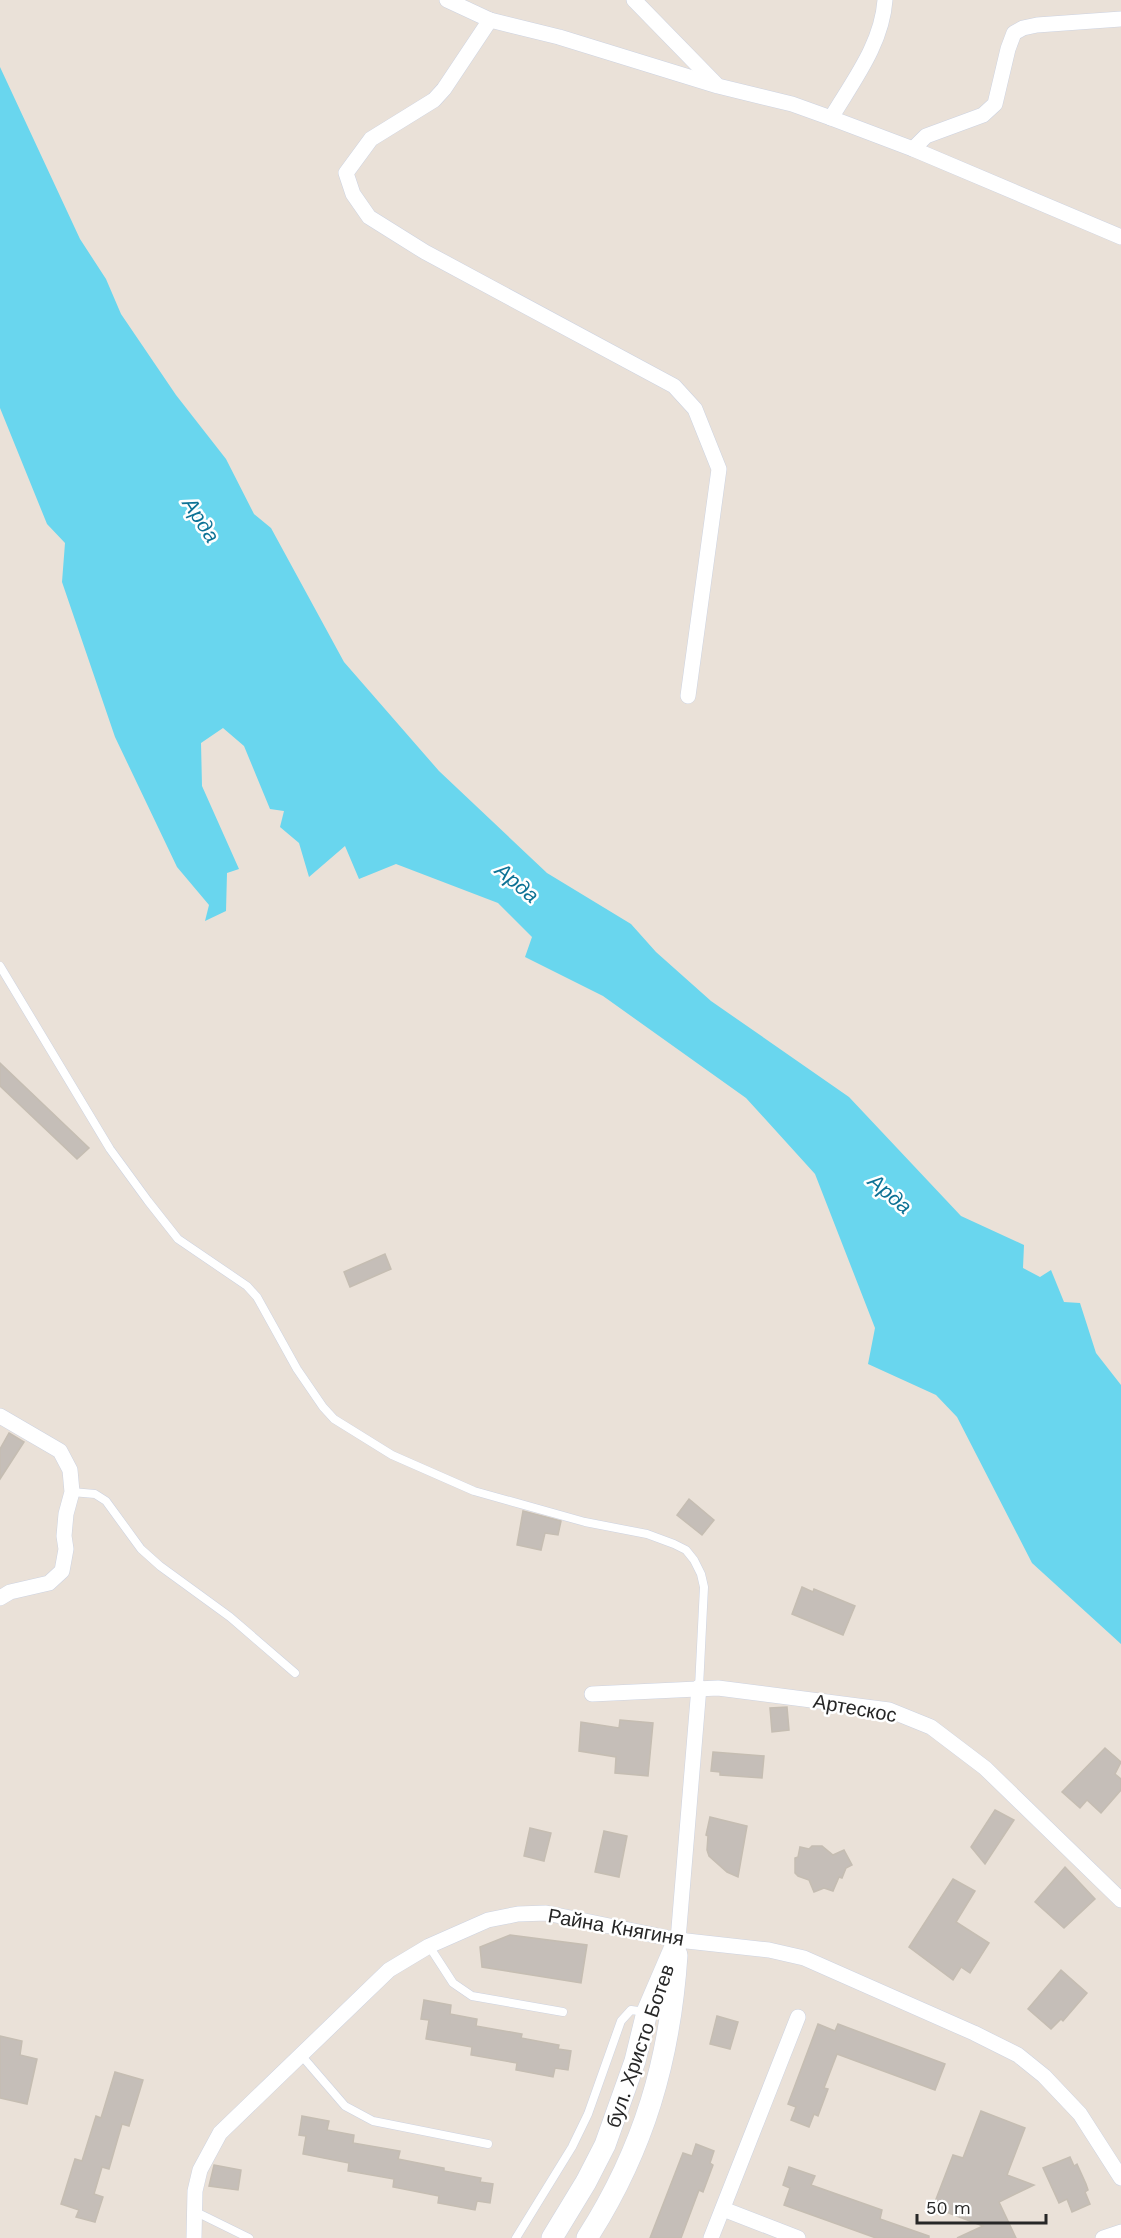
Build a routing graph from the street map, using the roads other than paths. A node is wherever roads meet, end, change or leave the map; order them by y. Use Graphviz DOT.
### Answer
graph roads {
  1 [pos="447,0"];
  2 [pos="634,0"];
  3 [pos="885,0"];
  4 [pos="490,20"];
  5 [pos="1121,20"];
  6 [pos="718,86"];
  7 [pos="831,118"];
  8 [pos="914,149"];
  9 [pos="1121,237"];
  10 [pos="688,696"];
  11 [pos="0,966"];
  12 [pos="0,1416"];
  13 [pos="72,1492"];
  14 [pos="0,1598"];
  15 [pos="295,1673"];
  16 [pos="699,1687"];
  17 [pos="592,1694"];
  18 [pos="1121,1900"];
  19 [pos="678,1940"];
  20 [pos="429,1946"];
  21 [pos="563,2012"];
  22 [pos="647,2012"];
  23 [pos="798,2017"];
  24 [pos="301,2055"];
  25 [pos="488,2144"];
  26 [pos="1121,2178"];
  27 [pos="723,2209"];
  28 [pos="194,2211"];
  29 [pos="1121,2232"];
  30 [pos="194,2238"];
  31 [pos="249,2238"];
  32 [pos="516,2238"];
  33 [pos="552,2238"];
  34 [pos="587,2238"];
  35 [pos="711,2238"];
  36 [pos="798,2238"];
  37 [pos="1103,2238"];
  1 -- 4 [label="street"];
  2 -- 6 [label="street"];
  3 -- 7 [label="street"];
  4 -- 6 [label="street"];
  4 -- 10 [label="street"];
  5 -- 8 [label="street"];
  6 -- 7 [label="street"];
  7 -- 8 [label="street"];
  8 -- 9 [label="street"];
  11 -- 16 [label="lane"];
  12 -- 13 [label="street"];
  13 -- 14 [label="street"];
  13 -- 15 [label="lane"];
  16 -- 17 [label="street, Артескос"];
  16 -- 18 [label="street, Артескос"];
  16 -- 19 [label="street"];
  19 -- 20 [label="street, Райна Княгиня"];
  19 -- 22 [label="main road, бул. Христо Ботев"];
  19 -- 26 [label="street, Райна Княгиня"];
  19 -- 34 [label="main road, бул. Христо Ботев"];
  20 -- 21 [label="lane"];
  20 -- 24 [label="street, Райна Княгиня"];
  22 -- 32 [label="lane"];
  22 -- 33 [label="main road, бул. Христо Ботев"];
  23 -- 27 [label="street"];
  24 -- 25 [label="lane"];
  24 -- 28 [label="street, Райна Княгиня"];
  27 -- 35 [label="street"];
  27 -- 36 [label="street"];
  28 -- 30 [label="street, Райна Княгиня"];
  28 -- 31 [label="lane"];
  29 -- 37 [label="street"];
}
